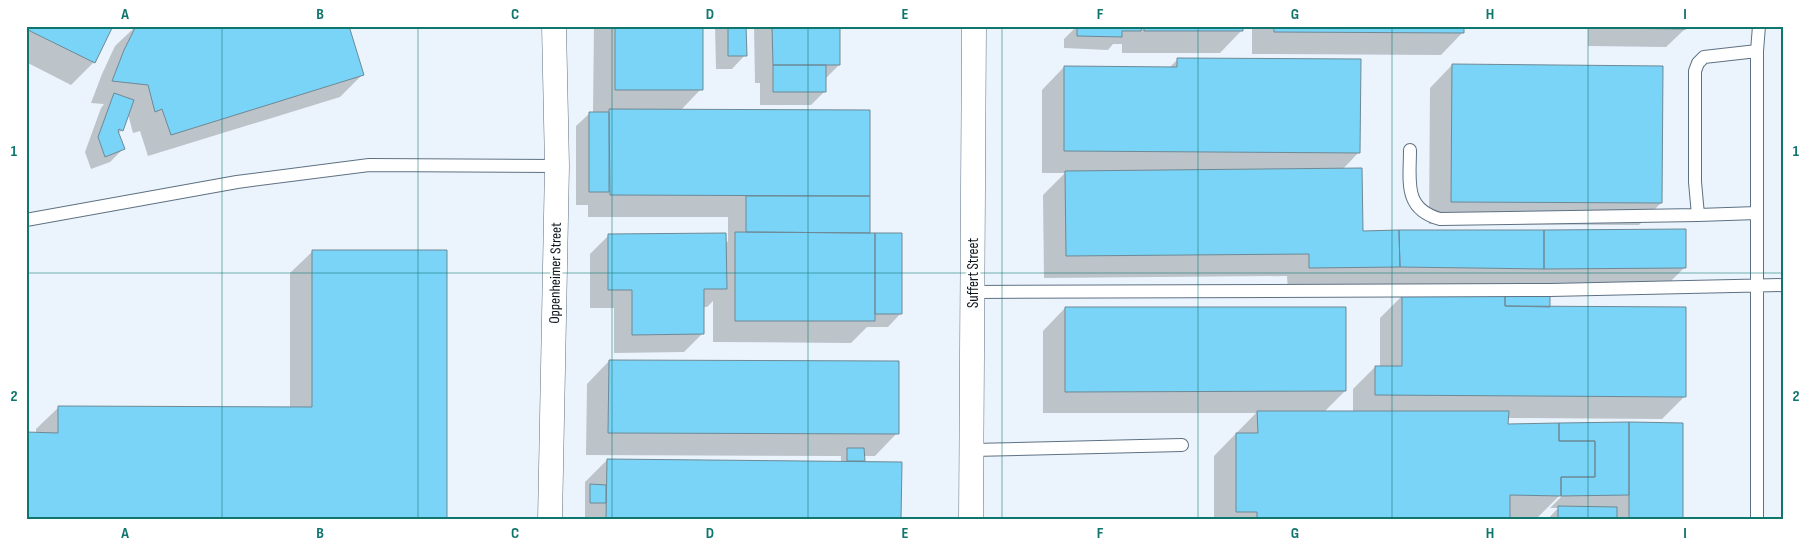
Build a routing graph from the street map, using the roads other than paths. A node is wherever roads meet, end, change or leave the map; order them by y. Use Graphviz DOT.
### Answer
graph roads {
  1 [pos="554,26"];
  2 [pos="974,26"];
  3 [pos="1759,26"];
  4 [pos="1757,51"];
  5 [pos="1410,150"];
  6 [pos="557,166"];
  7 [pos="1757,213"];
  8 [pos="1698,215"];
  9 [pos="26,220"];
  10 [pos="1784,284"];
  11 [pos="1757,285"];
  12 [pos="973,292"];
  13 [pos="1182,446"];
  14 [pos="972,450"];
  15 [pos="550,520"];
  16 [pos="971,520"];
  17 [pos="1757,520"];
  1 -- 6 [label="street, Oppenheimer Street"];
  2 -- 12 [label="street, Suffert Street"];
  3 -- 4 [label="lane"];
  4 -- 7 [label="lane"];
  4 -- 8 [label="lane"];
  5 -- 8 [label="lane"];
  6 -- 9 [label="lane"];
  6 -- 15 [label="street, Oppenheimer Street"];
  7 -- 8 [label="lane"];
  7 -- 11 [label="lane"];
  10 -- 11 [label="lane"];
  11 -- 12 [label="lane"];
  11 -- 17 [label="lane"];
  12 -- 14 [label="street, Suffert Street"];
  13 -- 14 [label="lane"];
  14 -- 16 [label="street, Suffert Street"];
}
